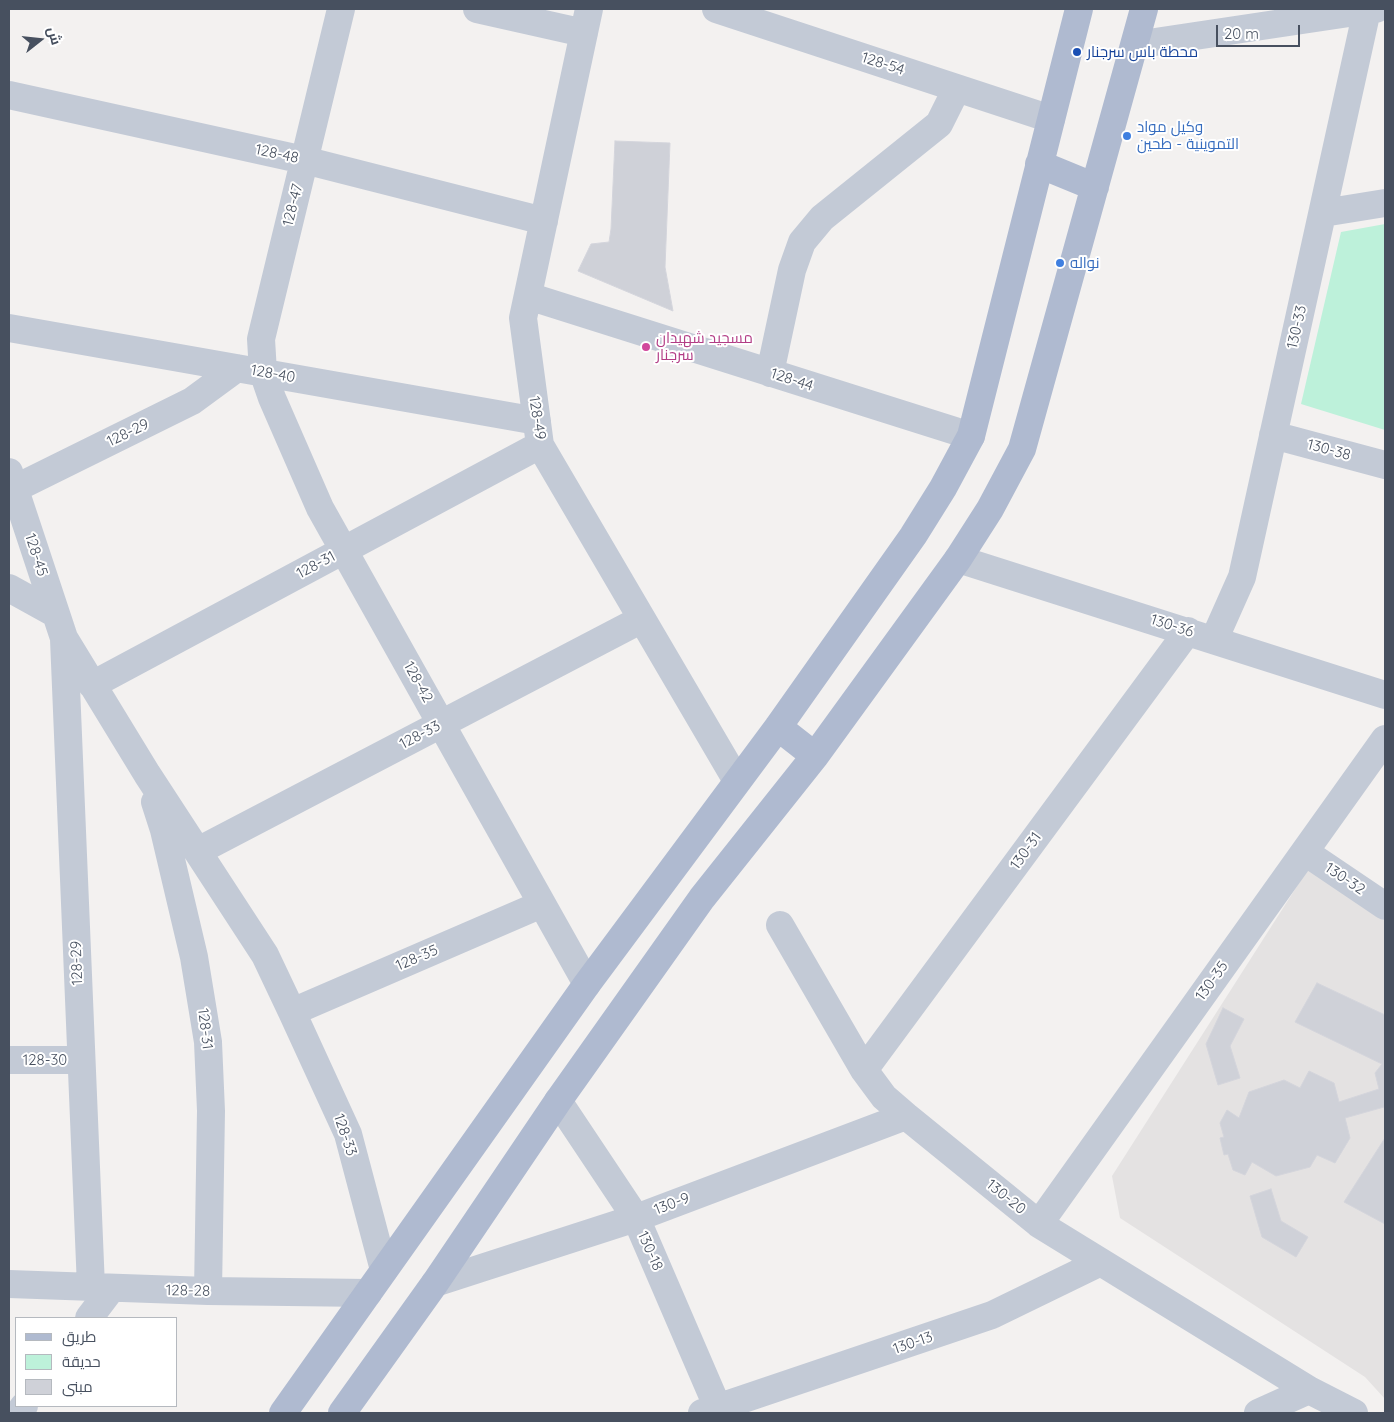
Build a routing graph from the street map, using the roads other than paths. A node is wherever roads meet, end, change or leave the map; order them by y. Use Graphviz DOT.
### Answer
graph roads {
  1 [pos="341,9"];
  2 [pos="477,9"];
  3 [pos="716,9"];
  4 [pos="1079,9"];
  5 [pos="1144,9"];
  6 [pos="1371,10"];
  7 [pos="586,21"];
  8 [pos="1135,45"];
  9 [pos="957,88"];
  10 [pos="9,95"];
  11 [pos="1051,119"];
  12 [pos="304,160"];
  13 [pos="1040,164"];
  14 [pos="1096,187"];
  15 [pos="1385,203"];
  16 [pos="1323,213"];
  17 [pos="544,221"];
  18 [pos="528,296"];
  19 [pos="9,328"];
  20 [pos="237,368"];
  21 [pos="263,372"];
  22 [pos="770,372"];
  23 [pos="538,433"];
  24 [pos="1273,435"];
  25 [pos="971,436"];
  26 [pos="1385,465"];
  27 [pos="12,481"];
  28 [pos="344,550"];
  29 [pos="958,559"];
  30 [pos="9,588"];
  31 [pos="642,618"];
  32 [pos="60,626"];
  33 [pos="1188,631"];
  34 [pos="1214,640"];
  35 [pos="92,685"];
  36 [pos="1385,695"];
  37 [pos="441,724"];
  38 [pos="778,727"];
  39 [pos="1385,739"];
  40 [pos="815,756"];
  41 [pos="147,774"];
  42 [pos="737,781"];
  43 [pos="198,851"];
  44 [pos="1305,852"];
  45 [pos="542,904"];
  46 [pos="1385,906"];
  47 [pos="780,925"];
  48 [pos="587,984"];
  49 [pos="292,1012"];
  50 [pos="9,1060"];
  51 [pos="81,1060"];
  52 [pos="864,1070"];
  53 [pos="558,1101"];
  54 [pos="906,1116"];
  55 [pos="636,1218"];
  56 [pos="1038,1224"];
  57 [pos="1101,1262"];
  58 [pos="384,1270"];
  59 [pos="435,1283"];
  60 [pos="9,1284"];
  61 [pos="101,1288"];
  62 [pos="208,1291"];
  63 [pos="368,1293"];
  64 [pos="89,1317"];
  65 [pos="1309,1390"];
  66 [pos="714,1411"];
  67 [pos="283,1413"];
  68 [pos="342,1413"];
  69 [pos="1258,1413"];
  70 [pos="1327,1413"];
  71 [pos="1354,1413"];
  1 -- 12 [label="street, 128-47"];
  2 -- 7 [label="street"];
  3 -- 9 [label="street, 128-54"];
  4 -- 11 [label="main road"];
  5 -- 8 [label="main road"];
  6 -- 8 [label="street"];
  6 -- 16 [label="street, 130-33"];
  7 -- 17 [label="street, 128-49"];
  8 -- 14 [label="main road"];
  9 -- 11 [label="street, 128-54"];
  9 -- 22 [label="street"];
  10 -- 12 [label="street, 128-48"];
  11 -- 13 [label="main road"];
  12 -- 17 [label="street, 128-48"];
  12 -- 21 [label="street, 128-47"];
  13 -- 14 [label="main road"];
  13 -- 25 [label="main road"];
  14 -- 29 [label="main road"];
  15 -- 16 [label="street"];
  16 -- 24 [label="street, 130-33"];
  17 -- 18 [label="street, 128-49"];
  18 -- 22 [label="street, 128-44"];
  18 -- 23 [label="street, 128-49"];
  19 -- 20 [label="street, 128-40"];
  20 -- 21 [label="street, 128-40"];
  20 -- 27 [label="street, 128-29"];
  21 -- 23 [label="street, 128-40"];
  21 -- 28 [label="street, 128-42"];
  22 -- 25 [label="street, 128-44"];
  23 -- 28 [label="street, 128-31"];
  23 -- 31 [label="street, 128-49"];
  24 -- 26 [label="street, 130-38"];
  24 -- 34 [label="street, 130-33"];
  25 -- 38 [label="main road"];
  27 -- 32 [label="street, 128-45"];
  28 -- 35 [label="street, 128-31"];
  28 -- 37 [label="street, 128-42"];
  29 -- 33 [label="street, 130-36"];
  29 -- 40 [label="main road"];
  30 -- 32 [label="street"];
  31 -- 37 [label="street, 128-33"];
  31 -- 42 [label="street, 128-49"];
  32 -- 35 [label="street, 128-33"];
  32 -- 51 [label="street, 128-29"];
  33 -- 34 [label="street, 130-36"];
  33 -- 52 [label="street, 130-31"];
  34 -- 36 [label="street, 130-36"];
  35 -- 41 [label="street, 128-33"];
  37 -- 43 [label="street, 128-33"];
  37 -- 45 [label="street, 128-42"];
  38 -- 40 [label="main road"];
  38 -- 42 [label="main road"];
  39 -- 44 [label="street, 130-35"];
  40 -- 53 [label="main road"];
  41 -- 43 [label="street, 128-33"];
  41 -- 62 [label="street, 128-31"];
  42 -- 48 [label="main road"];
  43 -- 49 [label="street, 128-33"];
  44 -- 46 [label="street, 130-32"];
  44 -- 56 [label="street, 130-35"];
  45 -- 48 [label="street, 128-42"];
  45 -- 49 [label="street, 128-35"];
  47 -- 52 [label="street, 130-20"];
  48 -- 58 [label="main road"];
  49 -- 58 [label="street, 128-33"];
  50 -- 51 [label="street, 128-30"];
  51 -- 61 [label="street, 128-29"];
  52 -- 54 [label="street, 130-20"];
  53 -- 55 [label="street, 130-18"];
  53 -- 59 [label="main road"];
  54 -- 55 [label="street, 130-9"];
  54 -- 56 [label="street, 130-20"];
  55 -- 59 [label="street, 130-9"];
  55 -- 66 [label="street, 130-18"];
  56 -- 57 [label="street, 130-20"];
  57 -- 65 [label="street, 130-20"];
  57 -- 66 [label="street, 130-13"];
  58 -- 63 [label="main road"];
  59 -- 68 [label="main road"];
  60 -- 61 [label="street, 128-28"];
  61 -- 62 [label="street, 128-28"];
  61 -- 64 [label="street"];
  62 -- 63 [label="street, 128-28"];
  63 -- 67 [label="main road"];
  65 -- 69 [label="street"];
  65 -- 70 [label="street"];
  65 -- 71 [label="street, 130-20"];
}
